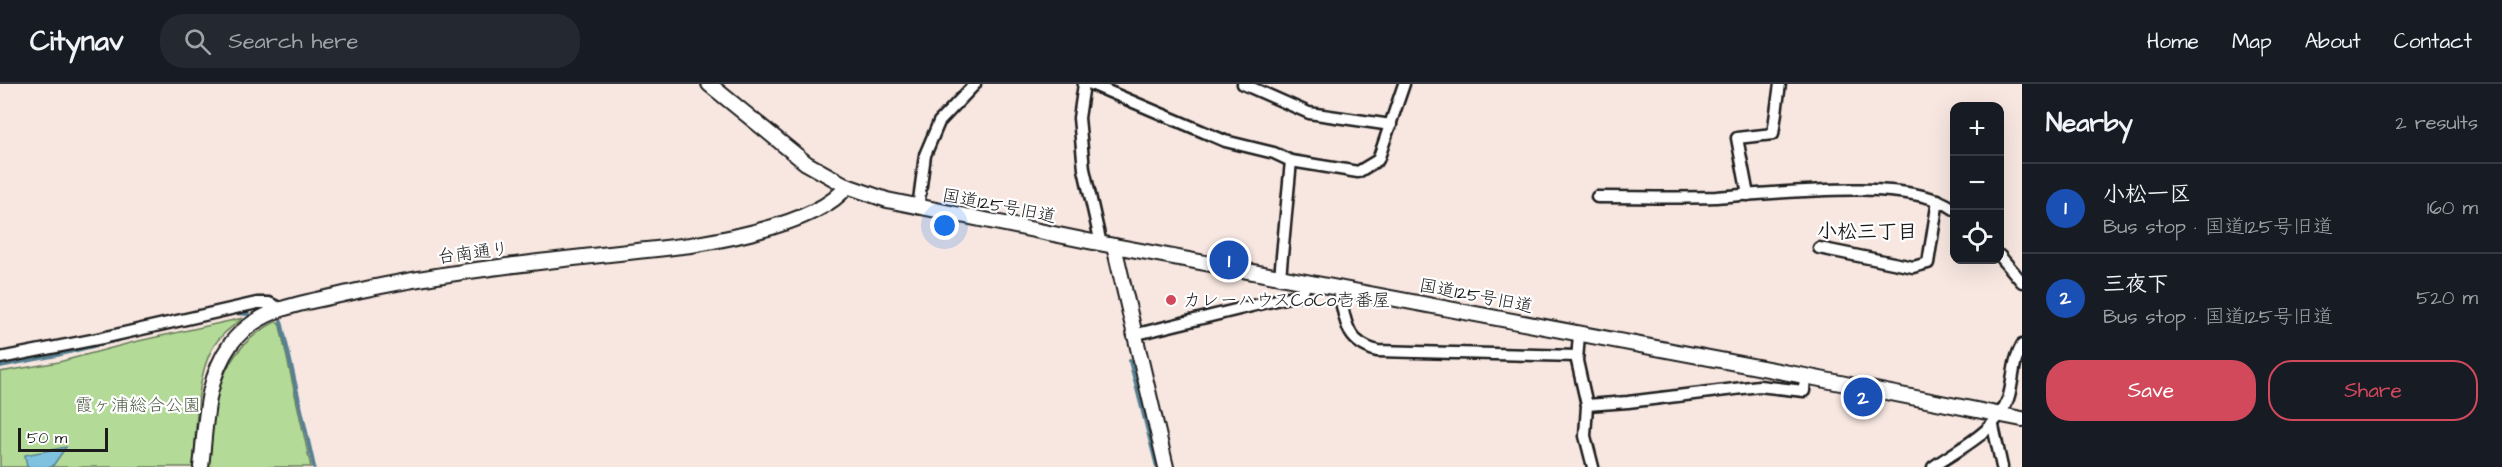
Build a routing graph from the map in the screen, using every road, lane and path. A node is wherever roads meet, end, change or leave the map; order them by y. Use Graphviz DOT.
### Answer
graph roads {
  1 [pos="709,84"];
  2 [pos="975,84"];
  3 [pos="1084,84"];
  4 [pos="1091,84"];
  5 [pos="1243,84"];
  6 [pos="1404,84"];
  7 [pos="1780,84"];
  8 [pos="1392,125"];
  9 [pos="1291,160"];
  10 [pos="847,186"];
  11 [pos="1748,195"];
  12 [pos="1597,197"];
  13 [pos="1938,200"];
  14 [pos="1950,207"];
  15 [pos="918,208"];
  16 [pos="1107,245"];
  17 [pos="1819,248"];
  18 [pos="2004,261"];
  19 [pos="1280,277"];
  20 [pos="1307,282"];
  21 [pos="2022,282"];
  22 [pos="1338,288"];
  23 [pos="281,309"];
  24 [pos="1133,334"];
  25 [pos="1579,334"];
  26 [pos="2022,345"];
  27 [pos="1577,356"];
  28 [pos="0,358"];
  29 [pos="1805,376"];
  30 [pos="1587,405"];
  31 [pos="2022,419"];
  32 [pos="1996,420"];
  33 [pos="201,467"];
  34 [pos="1166,467"];
  35 [pos="1593,467"];
  36 [pos="1933,467"];
  37 [pos="2002,467"];
  1 -- 10 [label="street, 国道125号旧道"];
  2 -- 15 [label="street"];
  3 -- 16 [label="street"];
  4 -- 9 [label="street"];
  5 -- 8 [label="street"];
  6 -- 8 [label="street"];
  7 -- 11 [label="street"];
  8 -- 9 [label="street"];
  9 -- 19 [label="street"];
  10 -- 15 [label="street, 国道125号旧道"];
  10 -- 23 [label="street, 台南通り"];
  11 -- 12 [label="street"];
  11 -- 13 [label="street"];
  13 -- 14 [label="street"];
  13 -- 17 [label="street"];
  15 -- 16 [label="street, 国道125号旧道"];
  16 -- 19 [label="street, 国道125号旧道"];
  16 -- 24 [label="street"];
  18 -- 21 [label="street"];
  19 -- 20 [label="street, 国道125号旧道"];
  20 -- 22 [label="street, 国道125号旧道"];
  20 -- 24 [label="street"];
  22 -- 25 [label="street, 国道125号旧道"];
  22 -- 27 [label="street"];
  23 -- 28 [label="street"];
  23 -- 33 [label="street, 台南通り"];
  24 -- 34 [label="street"];
  25 -- 27 [label="street"];
  25 -- 29 [label="street, 国道125号旧道"];
  26 -- 32 [label="street"];
  27 -- 30 [label="street"];
  29 -- 30 [label="street"];
  29 -- 32 [label="street, 国道125号旧道"];
  30 -- 35 [label="street"];
  31 -- 32 [label="street, 国道125号旧道"];
  32 -- 36 [label="street"];
  32 -- 37 [label="street"];
}
